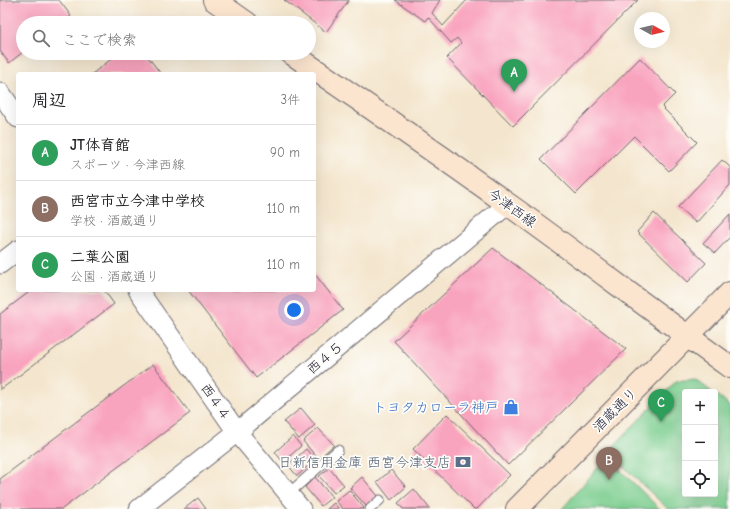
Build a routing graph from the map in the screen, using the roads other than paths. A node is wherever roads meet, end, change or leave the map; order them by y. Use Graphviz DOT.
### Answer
graph roads {
  1 [pos="214,0"];
  2 [pos="237,16"];
  3 [pos="301,60"];
  4 [pos="0,92"];
  5 [pos="16,115"];
  6 [pos="508,204"];
  7 [pos="16,252"];
  8 [pos="0,264"];
  9 [pos="139,292"];
  10 [pos="730,292"];
  11 [pos="687,337"];
  12 [pos="730,367"];
  13 [pos="237,432"];
  14 [pos="338,450"];
  15 [pos="288,494"];
  16 [pos="380,500"];
  17 [pos="139,509"];
  18 [pos="301,509"];
  19 [pos="370,509"];
  20 [pos="517,509"];
  1 -- 2 [label="street"];
  3 -- 6 [label="street, 今津西線"];
  4 -- 5 [label="street"];
  6 -- 11 [label="street, 今津西線"];
  6 -- 13 [label="street, 西４５"];
  7 -- 8 [label="street"];
  9 -- 13 [label="street, 西４４"];
  10 -- 11 [label="street, 酒蔵通り"];
  11 -- 12 [label="street, 今津西線"];
  11 -- 20 [label="street, 酒蔵通り"];
  13 -- 15 [label="street, 西４４"];
  13 -- 17 [label="street, 西４５"];
  14 -- 15 [label="lane"];
  15 -- 18 [label="street, 西４４"];
  16 -- 19 [label="lane"];
}
